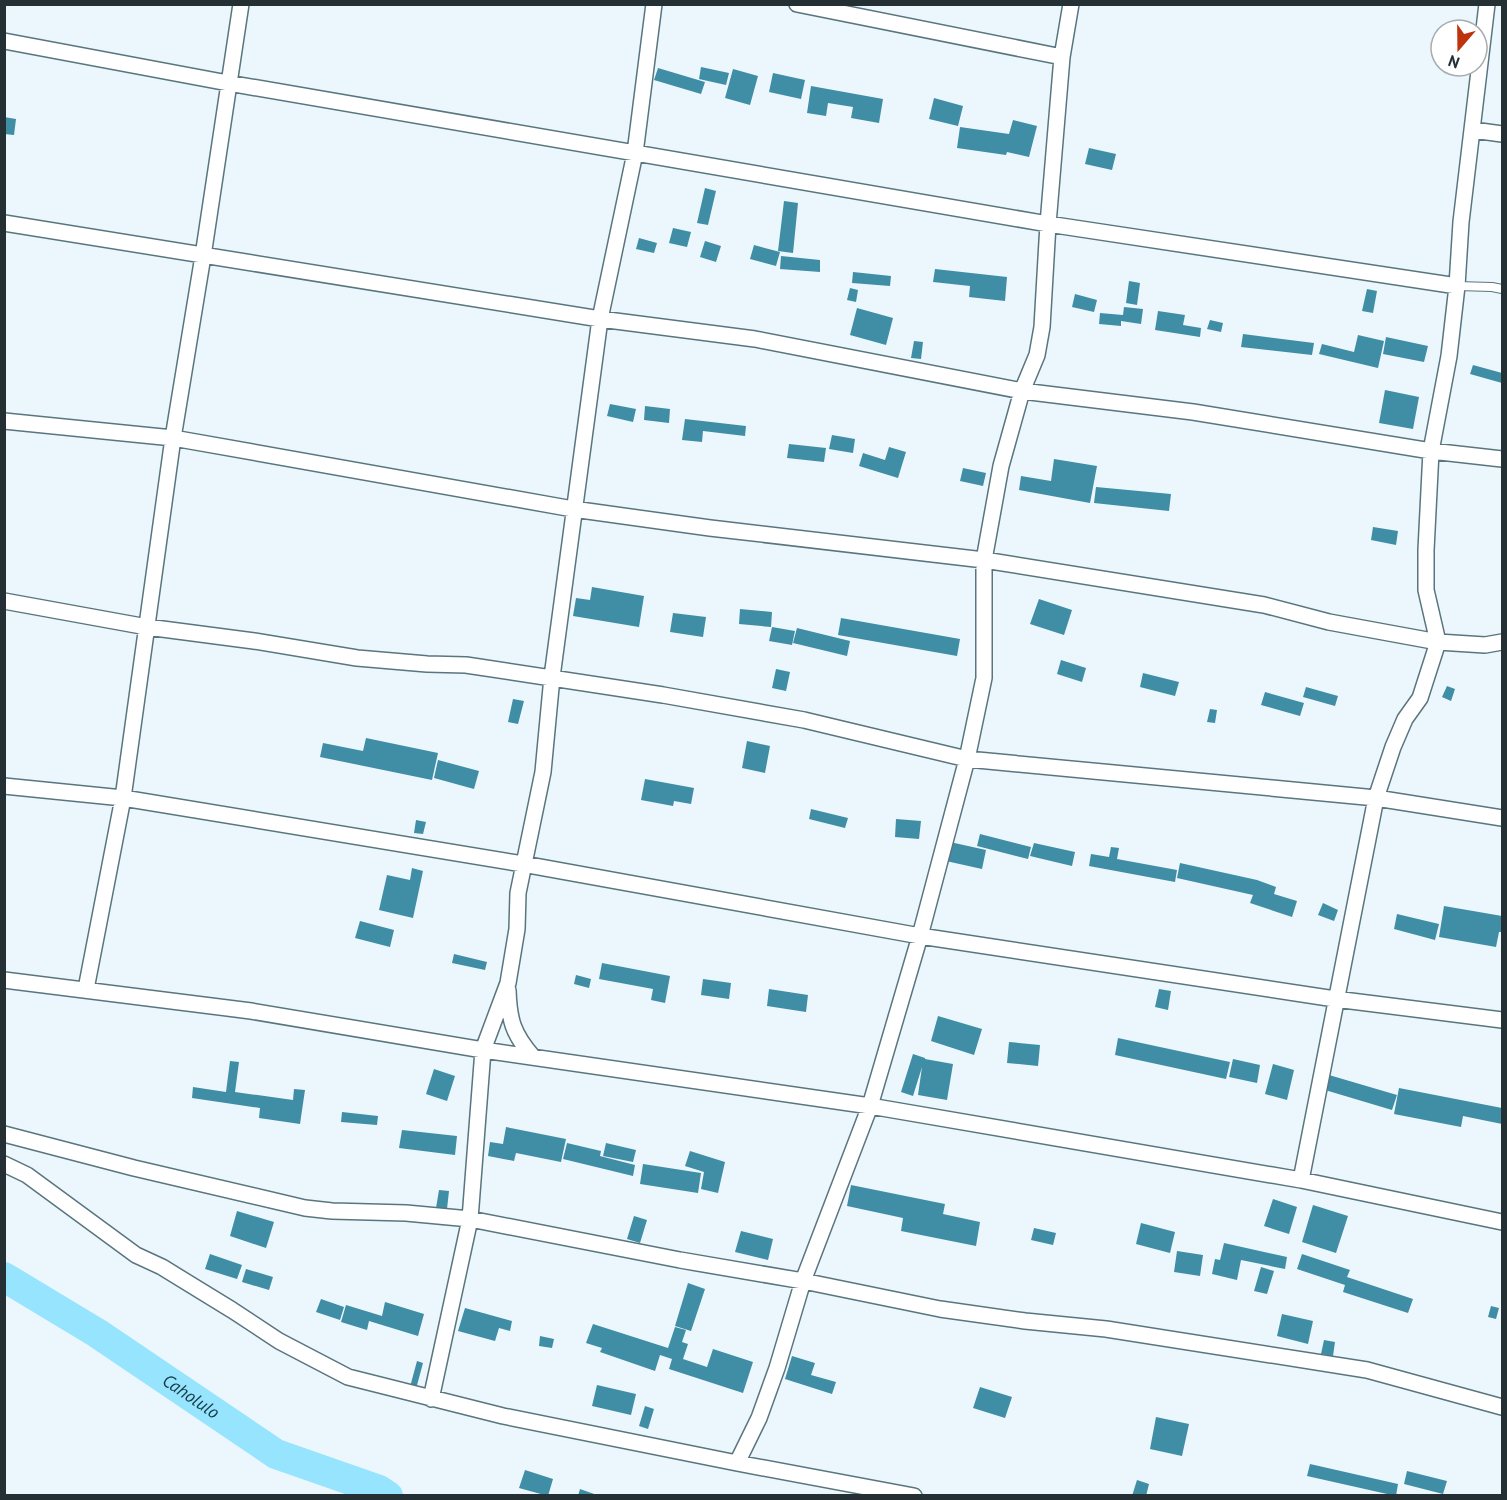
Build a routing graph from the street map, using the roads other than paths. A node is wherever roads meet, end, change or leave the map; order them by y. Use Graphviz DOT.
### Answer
graph roads {
  1 [pos="241,4"];
  2 [pos="654,4"];
  3 [pos="796,4"];
  4 [pos="1071,4"];
  5 [pos="1487,4"];
  6 [pos="4,41"];
  7 [pos="1062,57"];
  8 [pos="228,83"];
  9 [pos="1473,130"];
  10 [pos="1503,134"];
  11 [pos="635,153"];
  12 [pos="4,223"];
  13 [pos="1048,224"];
  14 [pos="203,256"];
  15 [pos="1457,286"];
  16 [pos="1503,289"];
  17 [pos="600,319"];
  18 [pos="1022,391"];
  19 [pos="4,421"];
  20 [pos="173,438"];
  21 [pos="1431,451"];
  22 [pos="1503,459"];
  23 [pos="573,509"];
  24 [pos="984,560"];
  25 [pos="4,601"];
  26 [pos="147,627"];
  27 [pos="1438,642"];
  28 [pos="1503,642"];
  29 [pos="552,677"];
  30 [pos="967,759"];
  31 [pos="4,786"];
  32 [pos="123,798"];
  33 [pos="1376,798"];
  34 [pos="1503,818"];
  35 [pos="523,864"];
  36 [pos="920,936"];
  37 [pos="4,980"];
  38 [pos="508,983"];
  39 [pos="86,989"];
  40 [pos="1335,999"];
  41 [pos="1503,1020"];
  42 [pos="483,1050"];
  43 [pos="533,1057"];
  44 [pos="870,1106"];
  45 [pos="4,1134"];
  46 [pos="4,1164"];
  47 [pos="1301,1180"];
  48 [pos="470,1219"];
  49 [pos="1503,1222"];
  50 [pos="803,1281"];
  51 [pos="431,1399"];
  52 [pos="1503,1407"];
  53 [pos="737,1463"];
  54 [pos="914,1496"];
  1 -- 8 [label="street"];
  2 -- 11 [label="street"];
  3 -- 7 [label="street"];
  4 -- 7 [label="street"];
  5 -- 9 [label="street"];
  6 -- 8 [label="street"];
  7 -- 13 [label="street"];
  8 -- 11 [label="street"];
  8 -- 14 [label="street"];
  9 -- 10 [label="street"];
  9 -- 15 [label="street"];
  11 -- 13 [label="street"];
  11 -- 17 [label="street"];
  12 -- 14 [label="street"];
  13 -- 15 [label="street"];
  13 -- 18 [label="street"];
  14 -- 17 [label="street"];
  14 -- 20 [label="street"];
  15 -- 16 [label="lane"];
  15 -- 21 [label="street"];
  17 -- 18 [label="street"];
  17 -- 23 [label="street"];
  18 -- 21 [label="street"];
  18 -- 24 [label="street"];
  19 -- 20 [label="street"];
  20 -- 23 [label="street"];
  20 -- 26 [label="street"];
  21 -- 22 [label="street"];
  21 -- 27 [label="street"];
  23 -- 24 [label="street"];
  23 -- 29 [label="street"];
  24 -- 27 [label="street"];
  24 -- 30 [label="street"];
  25 -- 26 [label="street"];
  26 -- 29 [label="street"];
  26 -- 32 [label="street"];
  27 -- 28 [label="street"];
  27 -- 33 [label="street"];
  29 -- 30 [label="street"];
  29 -- 35 [label="street"];
  30 -- 33 [label="street"];
  30 -- 36 [label="street"];
  31 -- 32 [label="street"];
  32 -- 35 [label="street"];
  32 -- 39 [label="street"];
  33 -- 34 [label="street"];
  33 -- 40 [label="street"];
  35 -- 36 [label="street"];
  35 -- 38 [label="street"];
  36 -- 40 [label="street"];
  36 -- 44 [label="street"];
  37 -- 39 [label="street"];
  38 -- 42 [label="street"];
  38 -- 43 [label="street"];
  39 -- 42 [label="street"];
  40 -- 41 [label="street"];
  40 -- 47 [label="street"];
  42 -- 43 [label="street"];
  42 -- 48 [label="street"];
  43 -- 44 [label="street"];
  44 -- 47 [label="street"];
  44 -- 50 [label="street"];
  45 -- 48 [label="street"];
  46 -- 51 [label="street"];
  47 -- 49 [label="street"];
  48 -- 50 [label="street"];
  48 -- 51 [label="street"];
  50 -- 52 [label="street"];
  50 -- 53 [label="street"];
  51 -- 53 [label="street"];
  53 -- 54 [label="street"];
}
